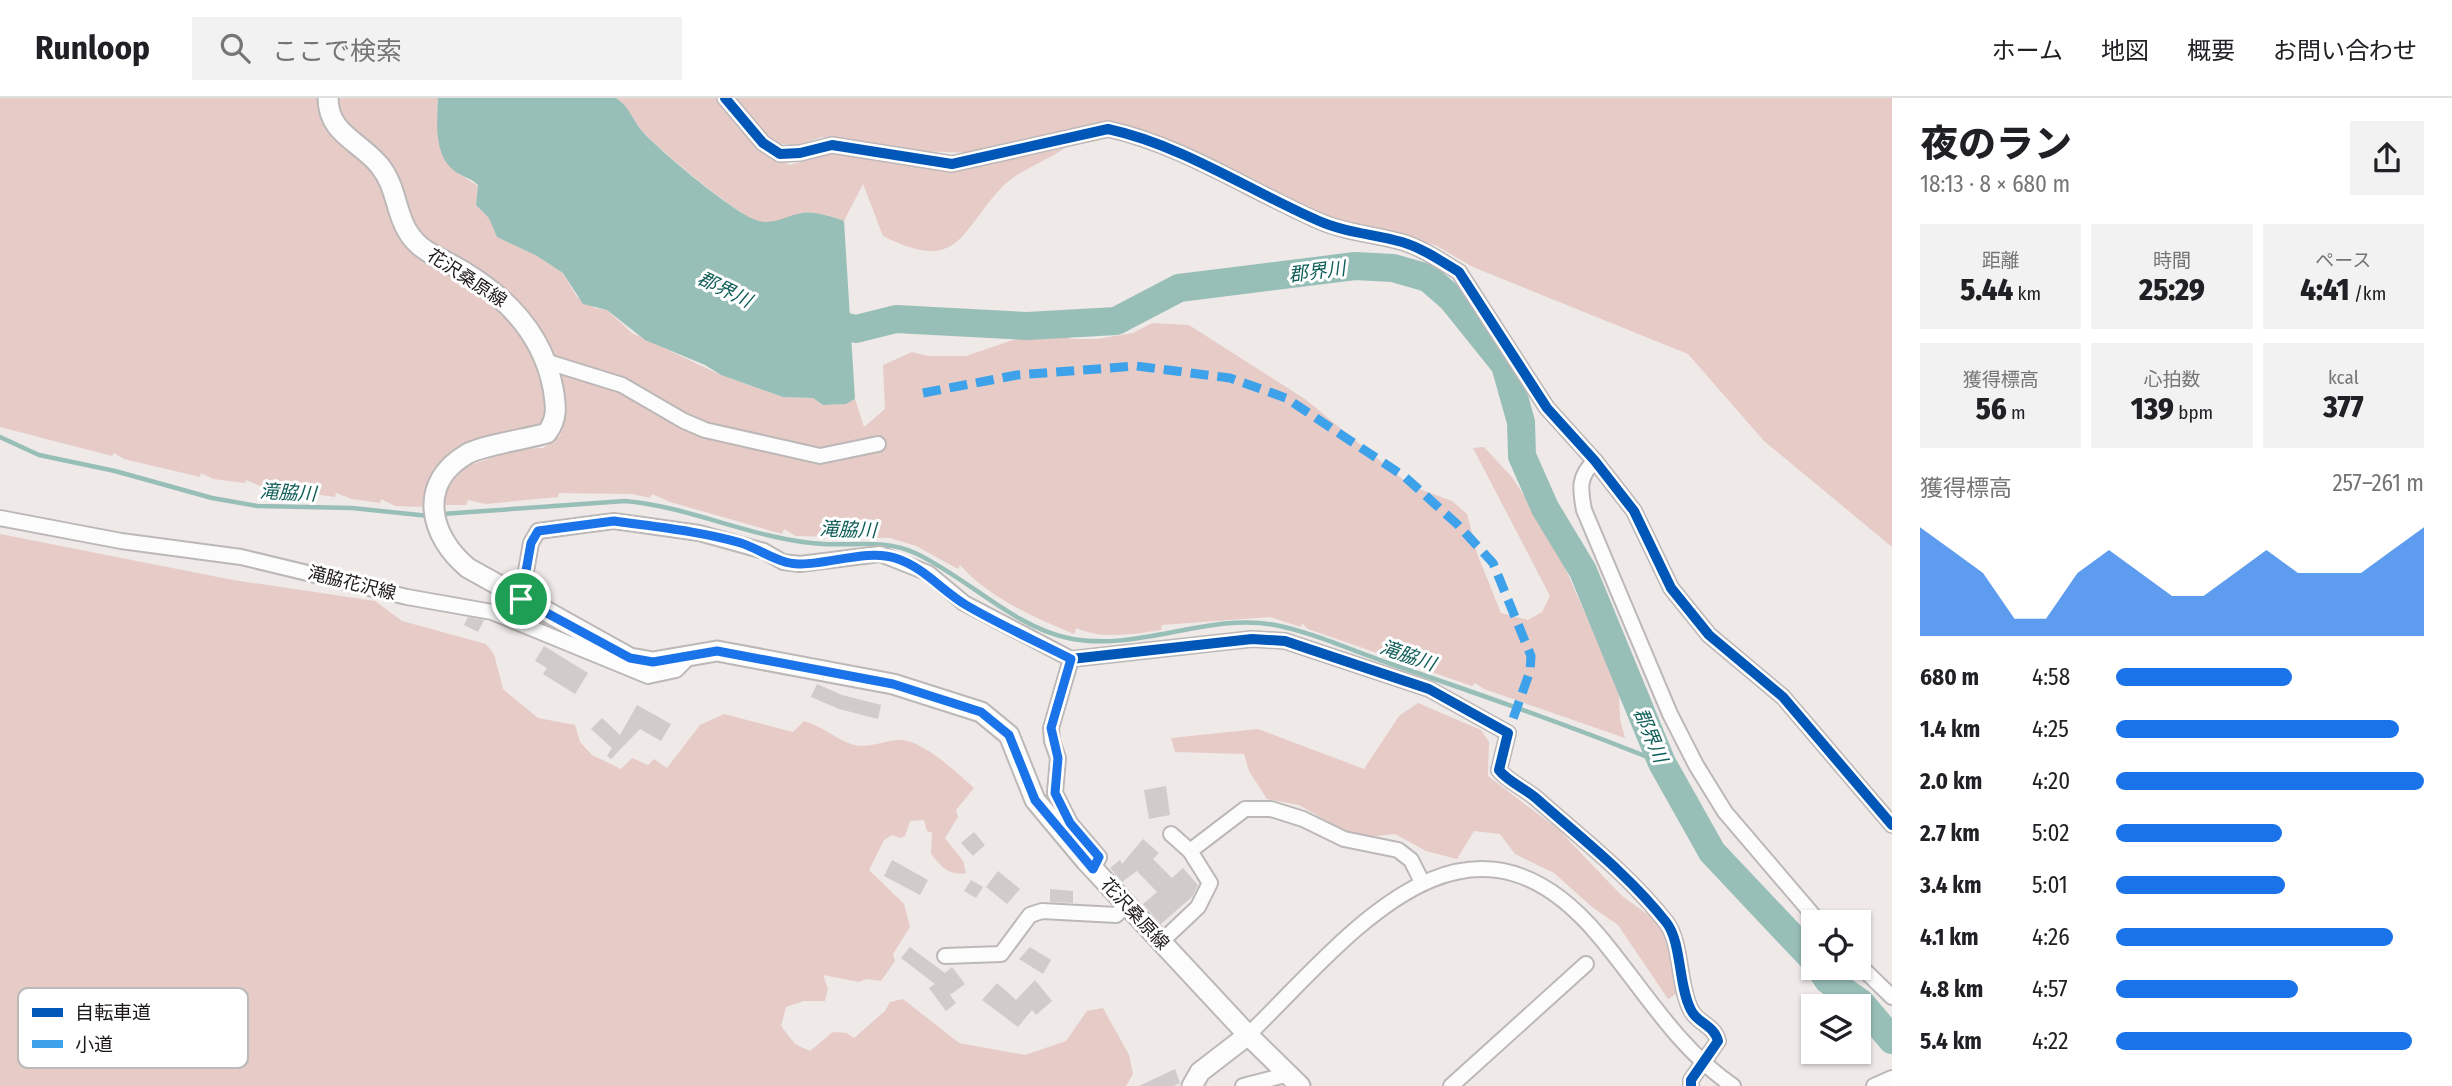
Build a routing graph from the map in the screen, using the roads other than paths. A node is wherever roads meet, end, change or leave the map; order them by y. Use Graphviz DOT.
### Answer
graph roads {
  1 [pos="328,98"];
  2 [pos="725,98"];
  3 [pos="548,362"];
  4 [pos="878,444"];
  5 [pos="1595,461"];
  6 [pos="0,519"];
  7 [pos="521,599"];
  8 [pos="688,658"];
  9 [pos="1071,659"];
  10 [pos="1892,825"];
  11 [pos="1171,834"];
  12 [pos="1190,851"];
  13 [pos="1093,869"];
  14 [pos="1422,882"];
  15 [pos="1126,906"];
  16 [pos="1809,910"];
  17 [pos="1161,942"];
  18 [pos="945,956"];
  19 [pos="1586,964"];
  20 [pos="1871,977"];
  21 [pos="1892,997"];
  22 [pos="1248,1035"];
  23 [pos="1703,1063"];
  24 [pos="1294,1080"];
  25 [pos="1192,1086"];
  26 [pos="1243,1086"];
  27 [pos="1451,1086"];
  28 [pos="1691,1086"];
  29 [pos="1733,1086"];
  1 -- 3 [label="main road, 花沢桑原線"];
  2 -- 5 [label="street"];
  3 -- 4 [label="street"];
  3 -- 7 [label="main road, 花沢桑原線"];
  5 -- 10 [label="street"];
  5 -- 16 [label="street"];
  6 -- 8 [label="street, 滝脇花沢線"];
  7 -- 8 [label="main road, 花沢桑原線"];
  7 -- 9 [label="street"];
  8 -- 13 [label="main road, 花沢桑原線"];
  9 -- 13 [label="street"];
  9 -- 23 [label="street"];
  11 -- 12 [label="street"];
  12 -- 14 [label="street"];
  12 -- 17 [label="street"];
  13 -- 15 [label="main road, 花沢桑原線"];
  14 -- 22 [label="street"];
  14 -- 23 [label="street"];
  15 -- 17 [label="main road, 花沢桑原線"];
  15 -- 18 [label="street"];
  17 -- 22 [label="main road, 花沢桑原線"];
  19 -- 27 [label="street"];
  20 -- 21 [label="street"];
  22 -- 24 [label="main road, 花沢桑原線"];
  22 -- 25 [label="main road"];
  23 -- 28 [label="street"];
  23 -- 29 [label="street"];
  24 -- 26 [label="street"];
}
